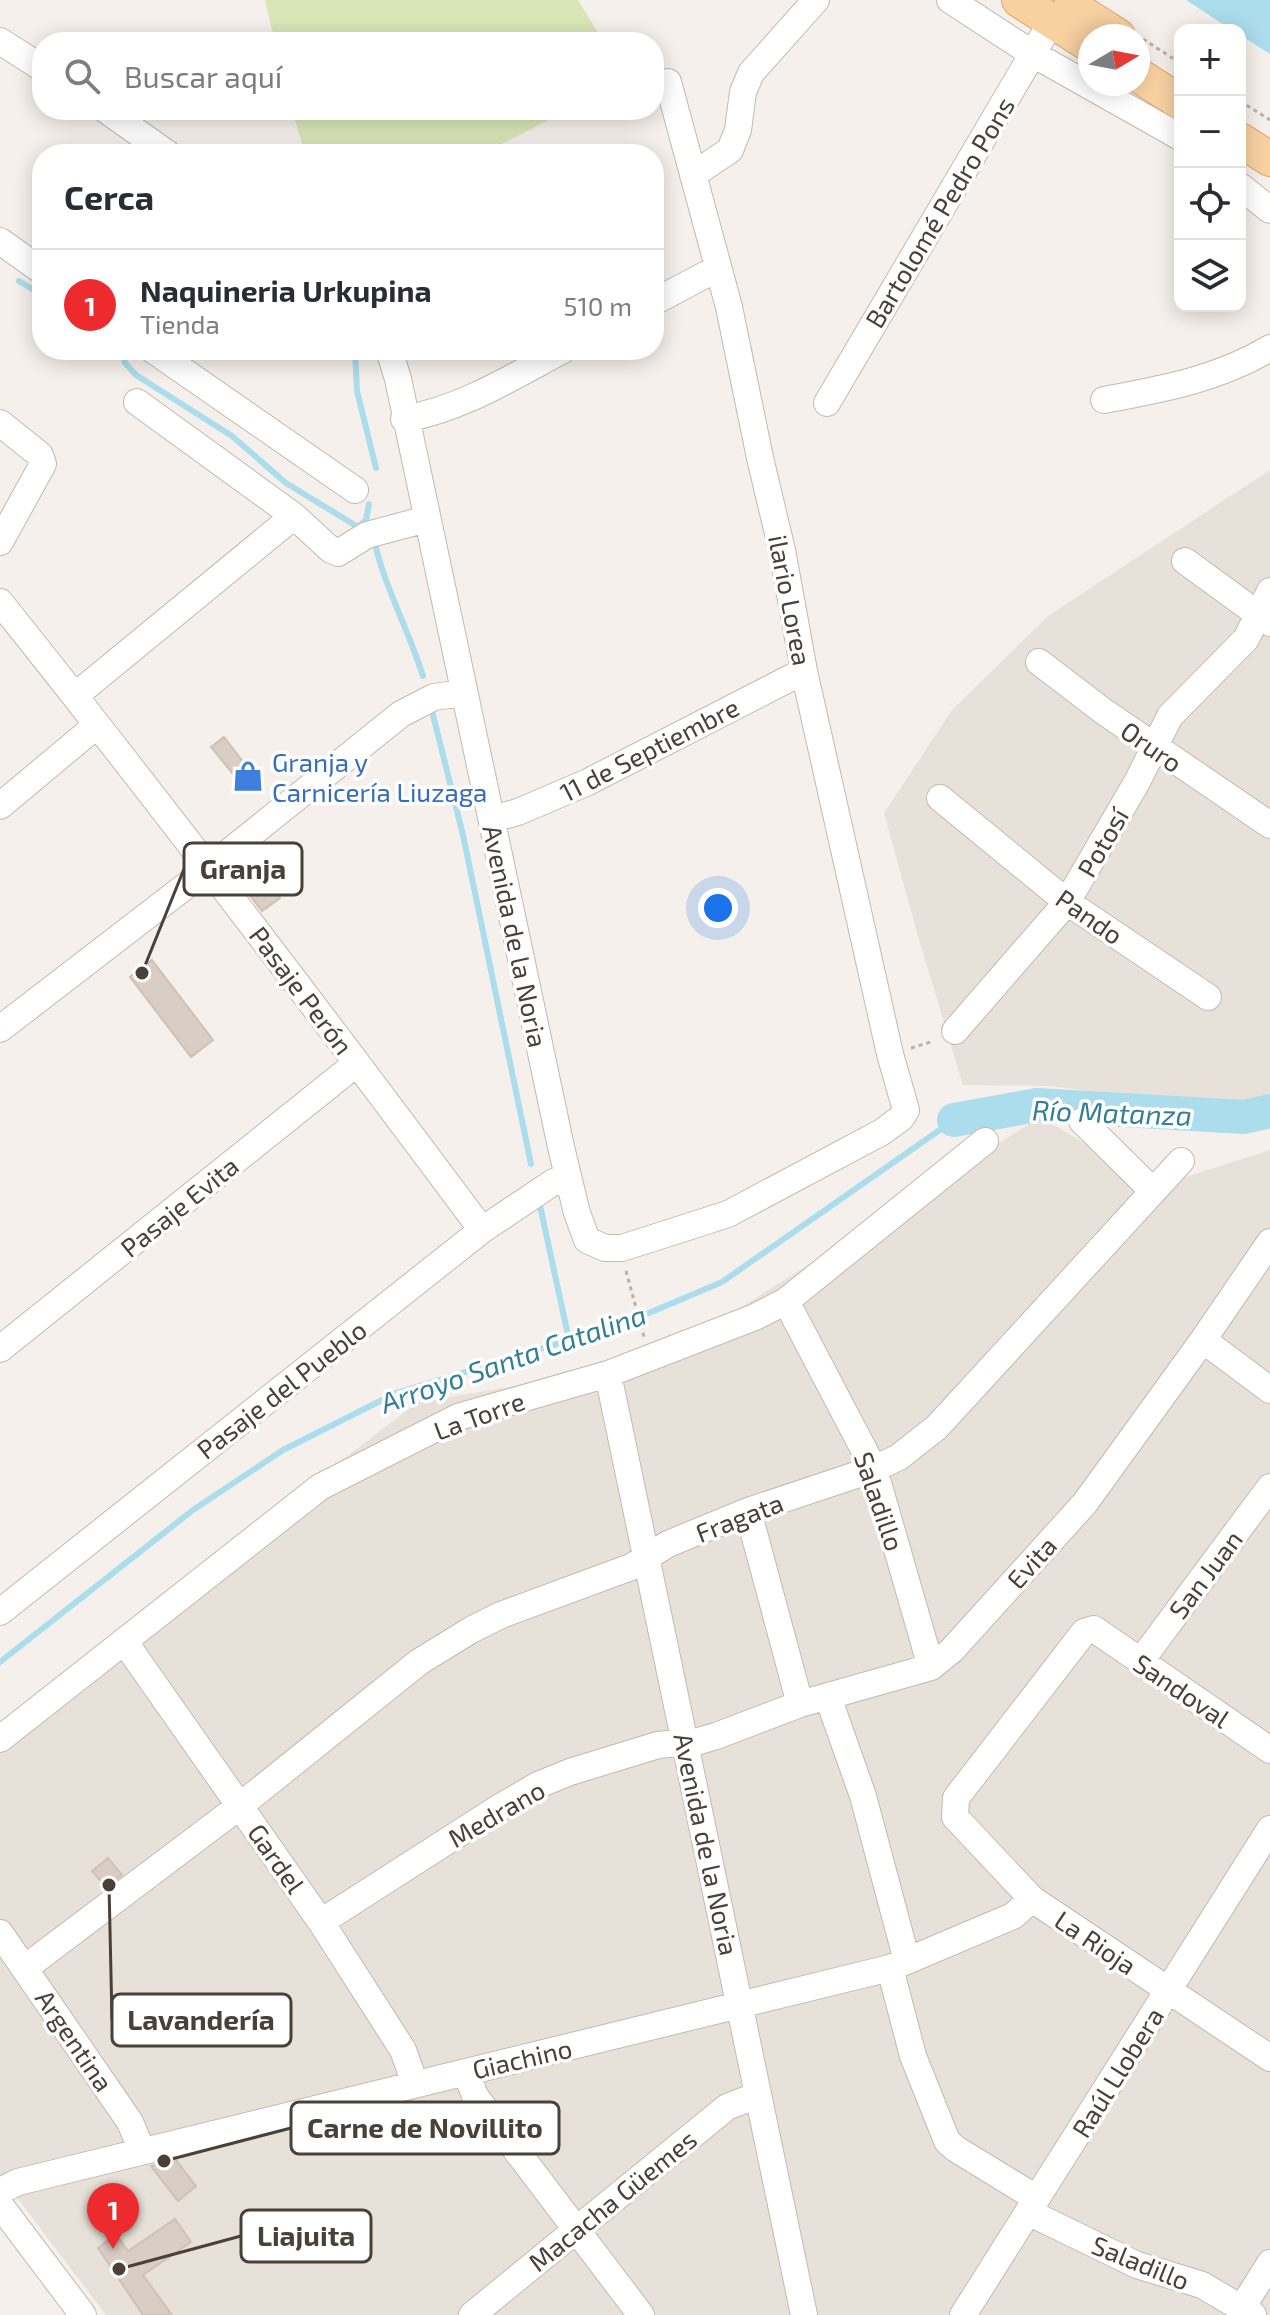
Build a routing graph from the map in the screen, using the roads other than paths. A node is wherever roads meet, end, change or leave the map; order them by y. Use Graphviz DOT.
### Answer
graph roads {
  1 [pos="816,0"];
  2 [pos="950,0"];
  3 [pos="1019,0"];
  4 [pos="1056,10"];
  5 [pos="1089,24"];
  6 [pos="1078,33"];
  7 [pos="0,41"];
  8 [pos="1033,54"];
  9 [pos="1150,57"];
  10 [pos="32,62"];
  11 [pos="1174,72"];
  12 [pos="668,82"];
  13 [pos="1150,83"];
  14 [pos="1174,98"];
  15 [pos="1246,118"];
  16 [pos="120,120"];
  17 [pos="1270,133"];
  18 [pos="1174,134"];
  19 [pos="154,144"];
  20 [pos="1246,144"];
  21 [pos="1270,159"];
  22 [pos="693,175"];
  23 [pos="1246,191"];
  24 [pos="1270,210"];
  25 [pos="0,241"];
  26 [pos="32,264"];
  27 [pos="718,268"];
  28 [pos="664,297"];
  29 [pos="1270,348"];
  30 [pos="167,360"];
  31 [pos="392,360"];
  32 [pos="544,360"];
  33 [pos="1104,400"];
  34 [pos="137,402"];
  35 [pos="827,403"];
  36 [pos="404,419"];
  37 [pos="0,423"];
  38 [pos="355,490"];
  39 [pos="294,516"];
  40 [pos="427,519"];
  41 [pos="0,542"];
  42 [pos="1185,561"];
  43 [pos="1270,591"];
  44 [pos="0,602"];
  45 [pos="1264,619"];
  46 [pos="1039,662"];
  47 [pos="804,671"];
  48 [pos="463,693"];
  49 [pos="76,695"];
  50 [pos="97,725"];
  51 [pos="1154,747"];
  52 [pos="940,798"];
  53 [pos="0,806"];
  54 [pos="492,819"];
  55 [pos="1270,825"];
  56 [pos="209,868"];
  57 [pos="1067,902"];
  58 [pos="1208,997"];
  59 [pos="0,1029"];
  60 [pos="955,1031"];
  61 [pos="357,1063"];
  62 [pos="1082,1121"];
  63 [pos="985,1141"];
  64 [pos="1181,1161"];
  65 [pos="568,1176"];
  66 [pos="1153,1191"];
  67 [pos="482,1230"];
  68 [pos="587,1240"];
  69 [pos="1270,1242"];
  70 [pos="786,1301"];
  71 [pos="1203,1340"];
  72 [pos="0,1349"];
  73 [pos="608,1374"];
  74 [pos="1270,1390"];
  75 [pos="874,1469"];
  76 [pos="1270,1487"];
  77 [pos="748,1511"];
  78 [pos="646,1559"];
  79 [pos="0,1612"];
  80 [pos="124,1641"];
  81 [pos="1140,1662"];
  82 [pos="931,1667"];
  83 [pos="828,1697"];
  84 [pos="800,1704"];
  85 [pos="0,1739"];
  86 [pos="686,1741"];
  87 [pos="1270,1750"];
  88 [pos="956,1798"];
  89 [pos="241,1805"];
  90 [pos="1270,1829"];
  91 [pos="1032,1899"];
  92 [pos="321,1922"];
  93 [pos="0,1933"];
  94 [pos="898,1965"];
  95 [pos="25,1968"];
  96 [pos="1168,1991"];
  97 [pos="740,2007"];
  98 [pos="1270,2058"];
  99 [pos="466,2072"];
  100 [pos="415,2084"];
  101 [pos="758,2095"];
  102 [pos="142,2151"];
  103 [pos="0,2191"];
  104 [pos="0,2205"];
  105 [pos="1032,2205"];
  106 [pos="575,2230"];
  107 [pos="1270,2263"];
  108 [pos="1247,2312"];
  109 [pos="83,2315"];
  110 [pos="472,2315"];
  111 [pos="641,2315"];
  112 [pos="804,2315"];
  113 [pos="963,2315"];
  1 -- 22 [label="street"];
  2 -- 8 [label="street"];
  3 -- 4 [label="main road"];
  4 -- 5 [label="main road"];
  4 -- 6 [label="main road"];
  4 -- 8 [label="street, Bartolomé Pedro Pons"];
  7 -- 10 [label="street"];
  8 -- 18 [label="street"];
  8 -- 35 [label="street, Bartolomé Pedro Pons"];
  9 -- 11 [label="main road"];
  12 -- 22 [label="street, ilario Lorea"];
  13 -- 14 [label="main road"];
  15 -- 17 [label="main road"];
  16 -- 19 [label="street"];
  20 -- 21 [label="main road"];
  22 -- 27 [label="street, ilario Lorea"];
  23 -- 24 [label="street"];
  25 -- 26 [label="street"];
  27 -- 28 [label="street"];
  27 -- 47 [label="street, ilario Lorea"];
  29 -- 33 [label="street"];
  30 -- 38 [label="street"];
  31 -- 36 [label="street, Avenida de la Noria"];
  32 -- 36 [label="street"];
  34 -- 39 [label="street"];
  36 -- 40 [label="street, Avenida de la Noria"];
  37 -- 41 [label="street"];
  39 -- 40 [label="street"];
  39 -- 49 [label="street"];
  40 -- 48 [label="street, Avenida de la Noria"];
  42 -- 45 [label="street"];
  43 -- 45 [label="street, Potosí"];
  44 -- 49 [label="street, Pasaje Perón"];
  45 -- 51 [label="street, Potosí"];
  46 -- 51 [label="street, Oruro"];
  47 -- 54 [label="street, 11 de Septiembre"];
  47 -- 68 [label="street, ilario Lorea"];
  48 -- 54 [label="street, Avenida de la Noria"];
  48 -- 56 [label="street"];
  49 -- 50 [label="street, Pasaje Perón"];
  50 -- 53 [label="street"];
  50 -- 56 [label="street, Pasaje Perón"];
  51 -- 55 [label="street, Oruro"];
  51 -- 57 [label="street, Potosí"];
  52 -- 57 [label="street, Pando"];
  54 -- 65 [label="street, Avenida de la Noria"];
  56 -- 59 [label="street"];
  56 -- 61 [label="street, Pasaje Perón"];
  57 -- 58 [label="street, Pando"];
  57 -- 60 [label="street, Potosí"];
  61 -- 67 [label="street, Pasaje Perón"];
  61 -- 72 [label="street, Pasaje Evita"];
  62 -- 66 [label="street"];
  63 -- 70 [label="street, La Torre"];
  64 -- 66 [label="street, Fragata"];
  65 -- 67 [label="street, Pasaje del Pueblo"];
  65 -- 68 [label="street, Avenida de la Noria"];
  66 -- 75 [label="street, Fragata"];
  67 -- 79 [label="street, Pasaje del Pueblo"];
  69 -- 71 [label="street, Evita"];
  70 -- 73 [label="street, La Torre"];
  70 -- 75 [label="street, Saladillo"];
  71 -- 74 [label="street"];
  71 -- 82 [label="street, Evita"];
  73 -- 78 [label="street, Avenida de la Noria"];
  73 -- 80 [label="street, La Torre"];
  75 -- 77 [label="street, Fragata"];
  75 -- 82 [label="street, Saladillo"];
  76 -- 81 [label="street, San Juan"];
  77 -- 78 [label="street, Fragata"];
  77 -- 84 [label="street"];
  78 -- 86 [label="street, Avenida de la Noria"];
  78 -- 89 [label="street, Fragata"];
  80 -- 85 [label="street, La Torre"];
  80 -- 89 [label="street, Gardel"];
  81 -- 87 [label="street, Sandoval"];
  81 -- 88 [label="street, Sandoval"];
  82 -- 83 [label="street, Evita"];
  83 -- 84 [label="street, Evita"];
  83 -- 94 [label="street, Saladillo"];
  84 -- 86 [label="street, Evita"];
  86 -- 92 [label="street, Medrano"];
  86 -- 97 [label="street, Avenida de la Noria"];
  88 -- 91 [label="street, La Rioja"];
  89 -- 92 [label="street, Gardel"];
  89 -- 95 [label="street, Fragata"];
  90 -- 96 [label="street, Raúl Llobera"];
  91 -- 94 [label="street, Giachino"];
  91 -- 96 [label="street, La Rioja"];
  92 -- 100 [label="street, Gardel"];
  93 -- 95 [label="street, Argentina"];
  94 -- 97 [label="street, Giachino"];
  94 -- 105 [label="street, Saladillo"];
  95 -- 102 [label="street, Argentina"];
  96 -- 98 [label="street, La Rioja"];
  96 -- 105 [label="street, Raúl Llobera"];
  97 -- 99 [label="street, Giachino"];
  97 -- 101 [label="street, Avenida de la Noria"];
  99 -- 100 [label="street, Giachino"];
  99 -- 106 [label="street"];
  100 -- 102 [label="street, Giachino"];
  101 -- 106 [label="street, Macacha Güemes"];
  101 -- 112 [label="street, Avenida de la Noria"];
  102 -- 103 [label="street, Giachino"];
  104 -- 109 [label="street"];
  105 -- 108 [label="street, Saladillo"];
  105 -- 113 [label="street, Raúl Llobera"];
  106 -- 110 [label="street, Macacha Güemes"];
  106 -- 111 [label="street"];
  107 -- 108 [label="street"];
}
